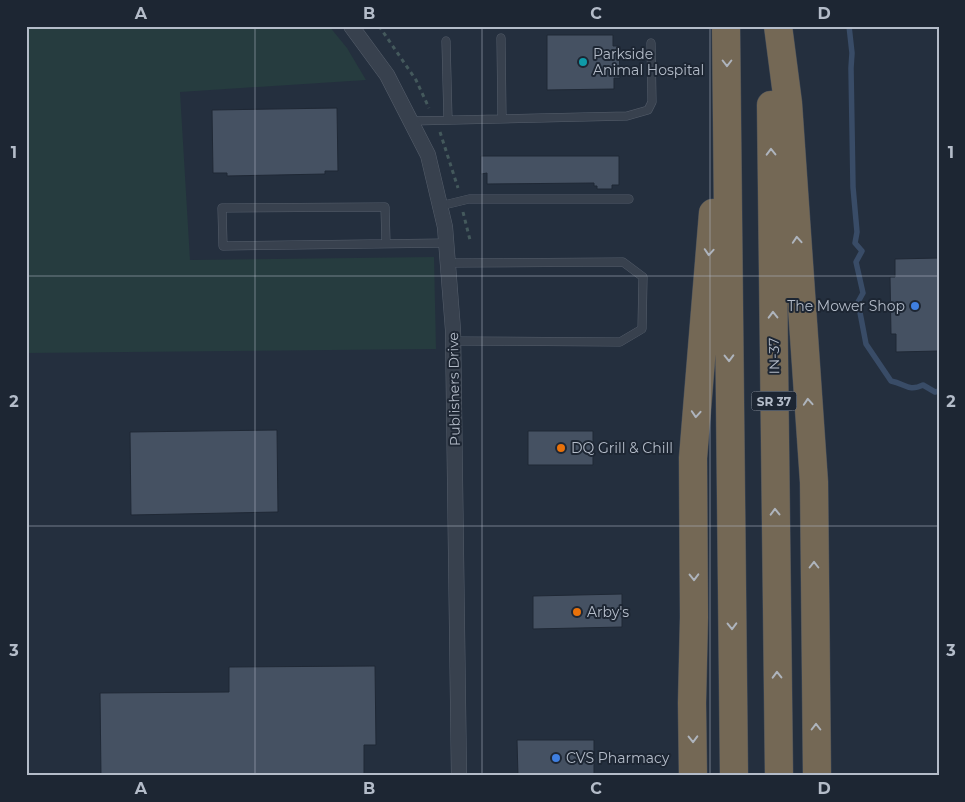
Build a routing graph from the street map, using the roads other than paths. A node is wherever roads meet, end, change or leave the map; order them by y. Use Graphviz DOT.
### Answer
graph roads {
  1 [pos="350,26"];
  2 [pos="726,26"];
  3 [pos="770,26"];
  4 [pos="778,26"];
  5 [pos="501,38"];
  6 [pos="446,41"];
  7 [pos="651,43"];
  8 [pos="727,100"];
  9 [pos="502,119"];
  10 [pos="448,120"];
  11 [pos="411,121"];
  12 [pos="629,200"];
  13 [pos="440,206"];
  14 [pos="386,243"];
  15 [pos="447,243"];
  16 [pos="449,263"];
  17 [pos="454,341"];
  18 [pos="459,776"];
  19 [pos="693,776"];
  20 [pos="734,776"];
  21 [pos="779,776"];
  22 [pos="817,776"];
  1 -- 11 [label="street, Publishers Drive"];
  2 -- 8 [label="highway, one-way"];
  21 -- 3 [label="highway, IN-37 / SR 37, one-way"];
  22 -- 4 [label="highway, one-way"];
  5 -- 9 [label="lane"];
  6 -- 10 [label="lane"];
  7 -- 9 [label="lane"];
  8 -- 19 [label="highway, one-way"];
  8 -- 20 [label="highway, one-way"];
  9 -- 10 [label="lane"];
  10 -- 11 [label="lane"];
  11 -- 13 [label="street, Publishers Drive"];
  12 -- 13 [label="lane"];
  13 -- 15 [label="street, Publishers Drive"];
  14 -- 14 [label="lane"];
  14 -- 15 [label="lane"];
  15 -- 16 [label="street, Publishers Drive"];
  16 -- 17 [label="street, Publishers Drive"];
  16 -- 17 [label="lane"];
  17 -- 18 [label="street, Publishers Drive"];
}
